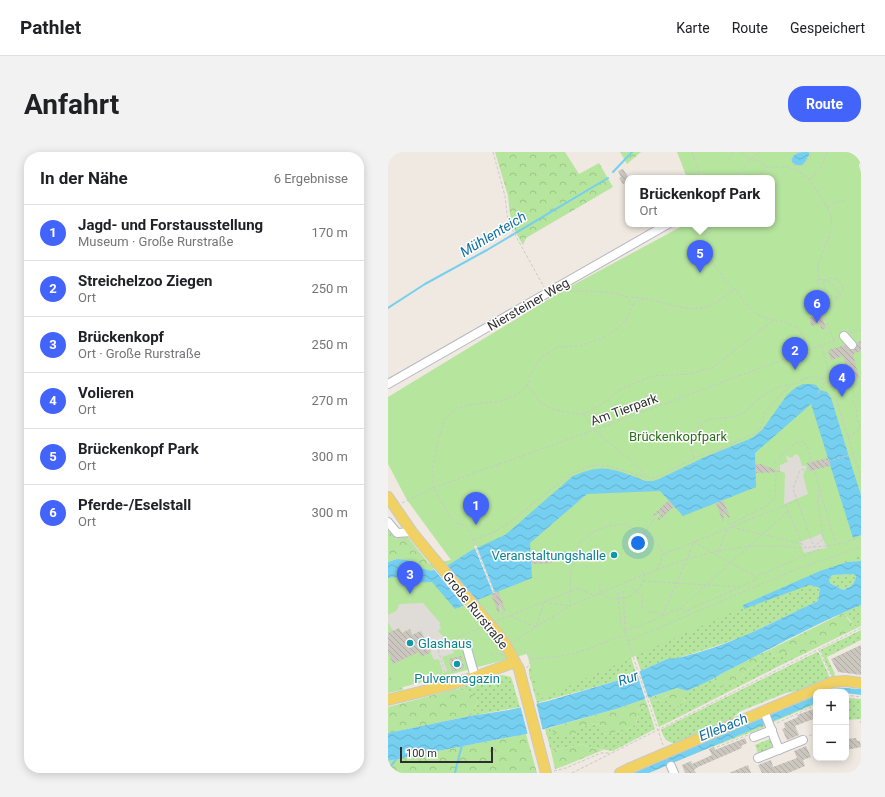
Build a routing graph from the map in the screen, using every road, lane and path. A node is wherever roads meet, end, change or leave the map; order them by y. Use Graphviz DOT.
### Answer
graph roads {
  1 [pos="493,152"];
  2 [pos="692,152"];
  3 [pos="734,152"];
  4 [pos="741,152"];
  5 [pos="759,152"];
  6 [pos="800,152"];
  7 [pos="810,152"];
  8 [pos="828,152"];
  9 [pos="729,159"];
  10 [pos="750,160"];
  11 [pos="794,165"];
  12 [pos="768,167"];
  13 [pos="793,169"];
  14 [pos="699,175"];
  15 [pos="737,175"];
  16 [pos="759,175"];
  17 [pos="810,180"];
  18 [pos="846,198"];
  19 [pos="827,207"];
  20 [pos="663,227"];
  21 [pos="711,227"];
  22 [pos="818,279"];
  23 [pos="824,281"];
  24 [pos="556,287"];
  25 [pos="735,289"];
  26 [pos="547,292"];
  27 [pos="840,295"];
  28 [pos="626,297"];
  29 [pos="645,298"];
  30 [pos="836,298"];
  31 [pos="633,306"];
  32 [pos="822,310"];
  33 [pos="774,320"];
  34 [pos="861,329"];
  35 [pos="844,336"];
  36 [pos="834,340"];
  37 [pos="822,345"];
  38 [pos="852,345"];
  39 [pos="808,350"];
  40 [pos="823,379"];
  41 [pos="826,381"];
  42 [pos="861,382"];
  43 [pos="388,384"];
  44 [pos="527,385"];
  45 [pos="791,385"];
  46 [pos="818,393"];
  47 [pos="584,414"];
  48 [pos="861,425"];
  49 [pos="594,430"];
  50 [pos="848,437"];
  51 [pos="853,454"];
  52 [pos="694,458"];
  53 [pos="823,463"];
  54 [pos="775,464"];
  55 [pos="808,468"];
  56 [pos="776,472"];
  57 [pos="646,477"];
  58 [pos="861,479"];
  59 [pos="433,488"];
  60 [pos="819,489"];
  61 [pos="388,497"];
  62 [pos="797,500"];
  63 [pos="721,504"];
  64 [pos="786,505"];
  65 [pos="722,506"];
  66 [pos="394,507"];
  67 [pos="788,511"];
  68 [pos="655,518"];
  69 [pos="727,521"];
  70 [pos="388,522"];
  71 [pos="729,525"];
  72 [pos="730,527"];
  73 [pos="412,532"];
  74 [pos="397,533"];
  75 [pos="644,534"];
  76 [pos="762,534"];
  77 [pos="861,537"];
  78 [pos="474,540"];
  79 [pos="835,541"];
  80 [pos="694,542"];
  81 [pos="802,544"];
  82 [pos="750,546"];
  83 [pos="814,547"];
  84 [pos="807,548"];
  85 [pos="861,548"];
  86 [pos="820,549"];
  87 [pos="718,551"];
  88 [pos="712,552"];
  89 [pos="663,554"];
  90 [pos="422,555"];
  91 [pos="687,559"];
  92 [pos="730,563"];
  93 [pos="658,569"];
  94 [pos="640,570"];
  95 [pos="645,574"];
  96 [pos="755,577"];
  97 [pos="643,581"];
  98 [pos="676,583"];
  99 [pos="600,584"];
  100 [pos="706,585"];
  101 [pos="630,586"];
  102 [pos="740,587"];
  103 [pos="622,591"];
  104 [pos="637,591"];
  105 [pos="618,592"];
  106 [pos="600,593"];
  107 [pos="496,597"];
  108 [pos="623,598"];
  109 [pos="618,599"];
  110 [pos="570,606"];
  111 [pos="681,608"];
  112 [pos="502,612"];
  113 [pos="510,616"];
  114 [pos="662,616"];
  115 [pos="504,618"];
  116 [pos="536,627"];
  117 [pos="861,628"];
  118 [pos="624,630"];
  119 [pos="626,636"];
  120 [pos="628,641"];
  121 [pos="468,644"];
  122 [pos="818,649"];
  123 [pos="498,653"];
  124 [pos="491,655"];
  125 [pos="514,657"];
  126 [pos="532,659"];
  127 [pos="475,677"];
  128 [pos="833,682"];
  129 [pos="861,683"];
  130 [pos="849,695"];
  131 [pos="861,697"];
  132 [pos="388,700"];
  133 [pos="813,706"];
  134 [pos="764,713"];
  135 [pos="770,727"];
  136 [pos="658,730"];
  137 [pos="752,736"];
  138 [pos="803,740"];
  139 [pos="717,746"];
  140 [pos="780,750"];
  141 [pos="666,752"];
  142 [pos="611,753"];
  143 [pos="758,758"];
  144 [pos="548,769"];
  145 [pos="572,773"];
  146 [pos="620,773"];
  1 -- 26 [label="path"];
  2 -- 14 [label="path"];
  3 -- 9 [label="path"];
  4 -- 10 [label="path"];
  5 -- 10 [label="path"];
  6 -- 11 [label="path"];
  7 -- 11 [label="path"];
  8 -- 17 [label="path"];
  10 -- 12 [label="path"];
  10 -- 15 [label="path"];
  11 -- 13 [label="path"];
  12 -- 13 [label="path"];
  12 -- 16 [label="path"];
  13 -- 17 [label="path"];
  17 -- 19 [label="path"];
  18 -- 19 [label="path"];
  19 -- 22 [label="path"];
  20 -- 24 [label="street, Niersteiner Weg"];
  21 -- 25 [label="path"];
  22 -- 23 [label="path"];
  22 -- 32 [label="path"];
  23 -- 27 [label="path"];
  23 -- 27 [label="path"];
  23 -- 30 [label="path"];
  24 -- 26 [label="street, Niersteiner Weg"];
  24 -- 28 [label="path"];
  25 -- 29 [label="path"];
  25 -- 33 [label="path"];
  26 -- 43 [label="street, Niersteiner Weg"];
  27 -- 30 [label="path"];
  28 -- 29 [label="path"];
  28 -- 31 [label="path"];
  29 -- 31 [label="path"];
  30 -- 32 [label="path"];
  31 -- 44 [label="path"];
  32 -- 36 [label="path"];
  33 -- 39 [label="path"];
  33 -- 47 [label="path"];
  34 -- 35 [label="path, Am Tierpark"];
  35 -- 36 [label="path, Am Tierpark"];
  35 -- 38 [label="street"];
  36 -- 37 [label="path, Am Tierpark"];
  37 -- 39 [label="path, Am Tierpark"];
  37 -- 40 [label="path"];
  39 -- 49 [label="path, Am Tierpark"];
  40 -- 41 [label="path"];
  40 -- 45 [label="path"];
  41 -- 46 [label="path"];
  41 -- 50 [label="path"];
  42 -- 48 [label="path"];
  44 -- 47 [label="path"];
  44 -- 59 [label="path"];
  45 -- 52 [label="path"];
  45 -- 52 [label="path"];
  47 -- 49 [label="path"];
  48 -- 50 [label="path"];
  49 -- 57 [label="path"];
  49 -- 59 [label="path, Am Tierpark"];
  50 -- 51 [label="path"];
  51 -- 53 [label="path"];
  51 -- 58 [label="path"];
  52 -- 57 [label="path"];
  54 -- 60 [label="path"];
  55 -- 62 [label="path"];
  56 -- 71 [label="path"];
  57 -- 78 [label="path"];
  59 -- 66 [label="path, Am Tierpark"];
  59 -- 78 [label="path"];
  60 -- 79 [label="path"];
  60 -- 83 [label="path"];
  61 -- 66 [label="main road, Große Rurstraße"];
  62 -- 64 [label="path"];
  62 -- 83 [label="path"];
  63 -- 65 [label="path"];
  64 -- 67 [label="path"];
  64 -- 72 [label="path"];
  66 -- 73 [label="main road, Große Rurstraße"];
  67 -- 76 [label="path"];
  67 -- 81 [label="path"];
  68 -- 75 [label="path"];
  69 -- 71 [label="path"];
  70 -- 74 [label="street"];
  71 -- 72 [label="path"];
  72 -- 76 [label="path"];
  72 -- 80 [label="path"];
  72 -- 87 [label="path"];
  73 -- 74 [label="street"];
  73 -- 125 [label="main road, Große Rurstraße, bridge"];
  74 -- 90 [label="path"];
  75 -- 89 [label="path"];
  75 -- 110 [label="path"];
  76 -- 81 [label="path"];
  76 -- 82 [label="path"];
  77 -- 83 [label="path"];
  78 -- 107 [label="path"];
  80 -- 88 [label="path"];
  80 -- 89 [label="path"];
  80 -- 91 [label="path"];
  81 -- 84 [label="path"];
  82 -- 84 [label="path"];
  82 -- 87 [label="path"];
  82 -- 92 [label="path"];
  83 -- 84 [label="path"];
  85 -- 120 [label="path"];
  86 -- 96 [label="path"];
  87 -- 88 [label="path"];
  88 -- 91 [label="path"];
  88 -- 92 [label="path"];
  89 -- 93 [label="path"];
  91 -- 93 [label="path"];
  91 -- 98 [label="path"];
  92 -- 96 [label="path"];
  92 -- 100 [label="path"];
  93 -- 95 [label="path"];
  94 -- 95 [label="path"];
  95 -- 97 [label="path"];
  95 -- 106 [label="path"];
  96 -- 102 [label="path"];
  97 -- 98 [label="path"];
  97 -- 104 [label="path"];
  98 -- 100 [label="path"];
  98 -- 114 [label="path"];
  99 -- 106 [label="path"];
  100 -- 102 [label="path"];
  100 -- 111 [label="path"];
  101 -- 104 [label="path"];
  102 -- 111 [label="path"];
  103 -- 108 [label="path"];
  104 -- 108 [label="path"];
  104 -- 114 [label="path"];
  105 -- 109 [label="path"];
  106 -- 109 [label="path"];
  106 -- 110 [label="path"];
  108 -- 109 [label="path"];
  108 -- 118 [label="path"];
  109 -- 118 [label="path"];
  110 -- 116 [label="path"];
  110 -- 116 [label="path"];
  111 -- 114 [label="path"];
  112 -- 115 [label="path"];
  113 -- 116 [label="path"];
  114 -- 118 [label="path"];
  116 -- 125 [label="path"];
  117 -- 122 [label="path"];
  118 -- 119 [label="path"];
  119 -- 120 [label="path"];
  119 -- 126 [label="path"];
  120 -- 136 [label="path"];
  121 -- 127 [label="street"];
  122 -- 128 [label="path"];
  122 -- 136 [label="path"];
  123 -- 124 [label="path"];
  125 -- 126 [label="path"];
  125 -- 126 [label="path"];
  125 -- 127 [label="main road"];
  125 -- 144 [label="main road, Große Rurstraße"];
  127 -- 132 [label="main road"];
  128 -- 129 [label="main road"];
  128 -- 134 [label="main road"];
  130 -- 131 [label="path"];
  133 -- 135 [label="path"];
  134 -- 135 [label="street"];
  134 -- 141 [label="main road"];
  135 -- 137 [label="street"];
  135 -- 140 [label="street"];
  136 -- 141 [label="path"];
  136 -- 142 [label="path"];
  137 -- 139 [label="path"];
  138 -- 140 [label="street"];
  140 -- 143 [label="street"];
  141 -- 146 [label="main road"];
  142 -- 144 [label="path"];
  142 -- 145 [label="path"];
}
